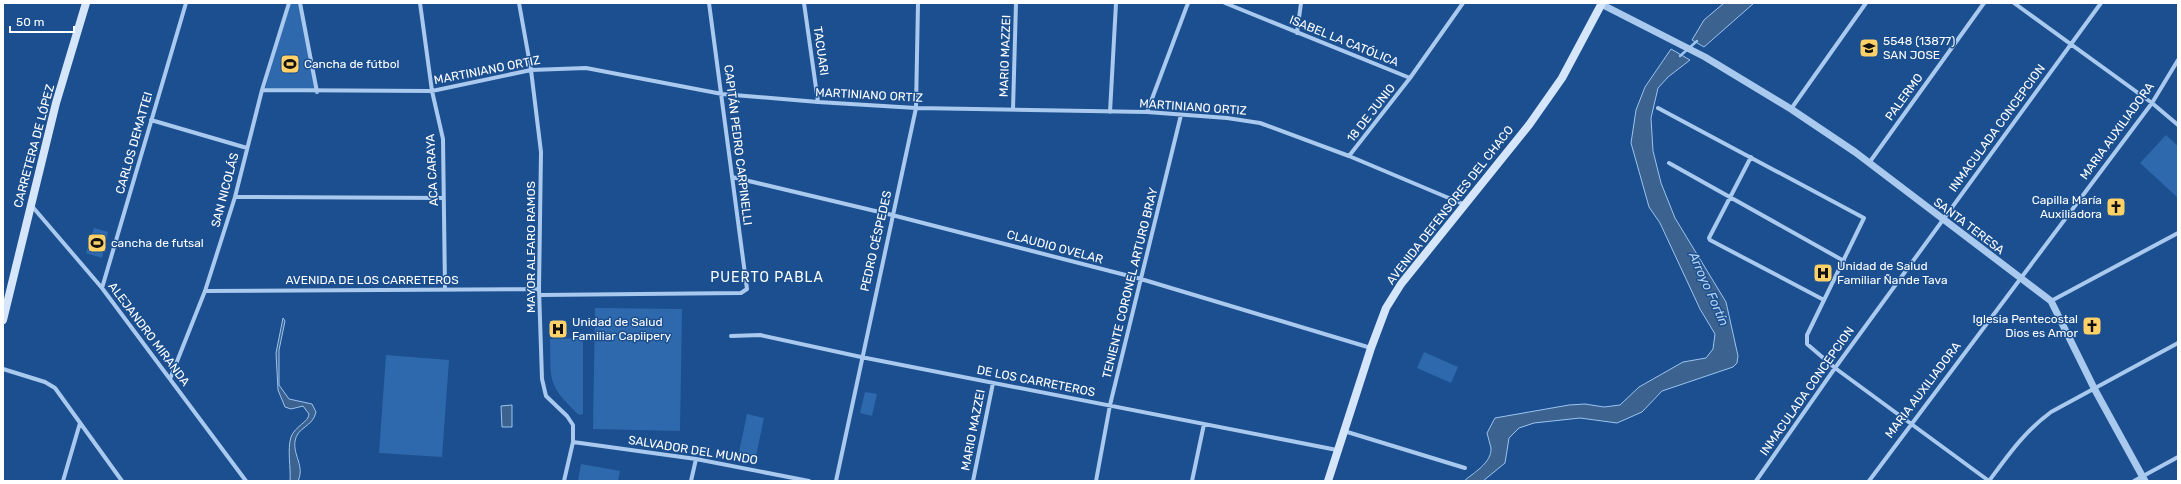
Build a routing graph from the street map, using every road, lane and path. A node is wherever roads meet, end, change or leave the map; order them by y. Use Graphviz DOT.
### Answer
graph roads {
  1 [pos="86,3"];
  2 [pos="186,3"];
  3 [pos="289,3"];
  4 [pos="300,3"];
  5 [pos="420,3"];
  6 [pos="519,3"];
  7 [pos="709,3"];
  8 [pos="804,3"];
  9 [pos="918,3"];
  10 [pos="1016,3"];
  11 [pos="1116,3"];
  12 [pos="1188,3"];
  13 [pos="1225,3"];
  14 [pos="1301,3"];
  15 [pos="1463,3"];
  16 [pos="1602,3"];
  17 [pos="1866,3"];
  18 [pos="1984,3"];
  19 [pos="2014,3"];
  20 [pos="2101,3"];
  21 [pos="1297,33"];
  22 [pos="2070,45"];
  23 [pos="2178,60"];
  24 [pos="531,70"];
  25 [pos="1410,78"];
  26 [pos="262,90"];
  27 [pos="432,91"];
  28 [pos="317,92"];
  29 [pos="722,94"];
  30 [pos="818,102"];
  31 [pos="2152,103"];
  32 [pos="916,108"];
  33 [pos="1658,108"];
  34 [pos="1013,109"];
  35 [pos="1791,109"];
  36 [pos="1110,112"];
  37 [pos="1147,112"];
  38 [pos="1181,115"];
  39 [pos="151,120"];
  40 [pos="2178,125"];
  41 [pos="247,148"];
  42 [pos="1349,156"];
  43 [pos="1751,157"];
  44 [pos="1669,163"];
  45 [pos="1869,163"];
  46 [pos="732,177"];
  47 [pos="235,197"];
  48 [pos="1730,197"];
  49 [pos="444,198"];
  50 [pos="30,204"];
  51 [pos="1464,204"];
  52 [pos="892,215"];
  53 [pos="1942,220"];
  54 [pos="2178,233"];
  55 [pos="1844,262"];
  56 [pos="2021,277"];
  57 [pos="1141,279"];
  58 [pos="102,288"];
  59 [pos="444,289"];
  60 [pos="539,289"];
  61 [pos="205,291"];
  62 [pos="540,294"];
  63 [pos="1824,300"];
  64 [pos="2051,301"];
  65 [pos="3,320"];
  66 [pos="731,336"];
  67 [pos="2178,343"];
  68 [pos="1371,348"];
  69 [pos="860,358"];
  70 [pos="1835,368"];
  71 [pos="3,369"];
  72 [pos="170,379"];
  73 [pos="993,383"];
  74 [pos="2094,390"];
  75 [pos="1110,405"];
  76 [pos="1911,422"];
  77 [pos="80,423"];
  78 [pos="1204,424"];
  79 [pos="1344,431"];
  80 [pos="573,442"];
  81 [pos="1337,450"];
  82 [pos="2178,457"];
  83 [pos="696,459"];
  84 [pos="1465,468"];
  85 [pos="2144,479"];
  86 [pos="63,481"];
  87 [pos="122,481"];
  88 [pos="246,481"];
  89 [pos="564,481"];
  90 [pos="691,481"];
  91 [pos="809,481"];
  92 [pos="836,481"];
  93 [pos="973,481"];
  94 [pos="1096,481"];
  95 [pos="1192,481"];
  96 [pos="1328,481"];
  97 [pos="1756,481"];
  98 [pos="1869,481"];
  99 [pos="1989,481"];
  100 [pos="2134,481"];
  1 -- 50 [label="main road, CARRETERA DE LÓPEZ"];
  2 -- 39 [label="street, CARLOS DEMATTEI"];
  3 -- 26 [label="street, SAN NICOLÁS"];
  4 -- 28 [label="street"];
  5 -- 27 [label="street, ACA CARAYA"];
  6 -- 24 [label="street, MAYOR ALFARO RAMOS"];
  7 -- 29 [label="street, CAPITÁN PEDRO CARPINELLI"];
  8 -- 30 [label="street, TACUARI"];
  9 -- 32 [label="street, PEDRO CÉSPEDES"];
  10 -- 34 [label="street, MARIO MAZZEI"];
  11 -- 36 [label="street"];
  12 -- 37 [label="street"];
  13 -- 21 [label="street, ISABEL LA CATÓLICA"];
  14 -- 21 [label="street"];
  15 -- 25 [label="street, 18 DE JUNIO"];
  16 -- 35 [label="street, SANTA TERESA"];
  16 -- 51 [label="main road, AVENIDA DEFENSORES DEL CHACO"];
  17 -- 35 [label="street"];
  18 -- 45 [label="street, PALERMO"];
  19 -- 22 [label="street"];
  20 -- 22 [label="street, INMACULADA CONCEPCION"];
  21 -- 25 [label="street, ISABEL LA CATÓLICA"];
  22 -- 31 [label="street"];
  22 -- 53 [label="street, INMACULADA CONCEPCION"];
  23 -- 31 [label="street, MARIA AUXILIADORA"];
  24 -- 27 [label="street, MARTINIANO ORTIZ"];
  24 -- 29 [label="street, MARTINIANO ORTIZ"];
  24 -- 60 [label="street, MAYOR ALFARO RAMOS"];
  25 -- 42 [label="street, 18 DE JUNIO"];
  26 -- 28 [label="street, MARTINIANO ORTIZ"];
  26 -- 41 [label="street, SAN NICOLÁS"];
  27 -- 28 [label="street, MARTINIANO ORTIZ"];
  27 -- 49 [label="street, ACA CARAYA"];
  29 -- 30 [label="street, MARTINIANO ORTIZ"];
  29 -- 46 [label="street, CAPITÁN PEDRO CARPINELLI"];
  30 -- 32 [label="street, MARTINIANO ORTIZ"];
  31 -- 40 [label="street"];
  31 -- 56 [label="street, MARIA AUXILIADORA"];
  32 -- 34 [label="street, MARTINIANO ORTIZ"];
  32 -- 52 [label="street, PEDRO CÉSPEDES"];
  33 -- 43 [label="street"];
  34 -- 36 [label="street, MARTINIANO ORTIZ"];
  35 -- 45 [label="street, SANTA TERESA"];
  36 -- 37 [label="street, MARTINIANO ORTIZ"];
  37 -- 38 [label="street, MARTINIANO ORTIZ"];
  38 -- 42 [label="street, MARTINIANO ORTIZ"];
  38 -- 57 [label="street, TENIENTE CORONEL ARTURO BRAY"];
  39 -- 41 [label="street"];
  39 -- 58 [label="street, CARLOS DEMATTEI"];
  41 -- 47 [label="street, SAN NICOLÁS"];
  42 -- 51 [label="street, MARTINIANO ORTIZ"];
  43 -- 48 [label="street"];
  43 -- 55 [label="street"];
  44 -- 48 [label="street"];
  45 -- 53 [label="street, SANTA TERESA"];
  46 -- 52 [label="street, CLAUDIO OVELAR"];
  46 -- 62 [label="street, CAPITÁN PEDRO CARPINELLI"];
  47 -- 49 [label="street"];
  47 -- 61 [label="street, SAN NICOLÁS"];
  48 -- 55 [label="street"];
  48 -- 63 [label="street"];
  49 -- 59 [label="street, ACA CARAYA"];
  50 -- 58 [label="street, ALEJANDRO MIRANDA"];
  50 -- 65 [label="main road, CARRETERA DE LÓPEZ"];
  51 -- 68 [label="main road, AVENIDA DEFENSORES DEL CHACO"];
  52 -- 57 [label="street, CLAUDIO OVELAR"];
  52 -- 69 [label="street, PEDRO CÉSPEDES"];
  53 -- 56 [label="street, SANTA TERESA"];
  53 -- 70 [label="street, INMACULADA CONCEPCION"];
  54 -- 64 [label="street"];
  55 -- 63 [label="street"];
  56 -- 64 [label="street, SANTA TERESA"];
  56 -- 76 [label="street, MARIA AUXILIADORA"];
  57 -- 68 [label="street, CLAUDIO OVELAR"];
  57 -- 75 [label="street, TENIENTE CORONEL ARTURO BRAY"];
  58 -- 72 [label="street, ALEJANDRO MIRANDA"];
  59 -- 60 [label="street, AVENIDA DE LOS CARRETEROS"];
  59 -- 61 [label="street, AVENIDA DE LOS CARRETEROS"];
  60 -- 62 [label="street, MAYOR ALFARO RAMOS"];
  61 -- 72 [label="street, SAN NICOLÁS"];
  62 -- 80 [label="street, MAYOR ALFARO RAMOS"];
  63 -- 70 [label="street"];
  64 -- 74 [label="street, SANTA TERESA"];
  66 -- 69 [label="street, DE LOS CARRETEROS"];
  67 -- 74 [label="street"];
  68 -- 79 [label="main road, AVENIDA DEFENSORES DEL CHACO"];
  69 -- 73 [label="street, DE LOS CARRETEROS"];
  69 -- 92 [label="street, PEDRO CÉSPEDES"];
  70 -- 76 [label="street"];
  70 -- 97 [label="street, INMACULADA CONCEPCION"];
  71 -- 77 [label="street"];
  72 -- 88 [label="street, ALEJANDRO MIRANDA"];
  73 -- 75 [label="street, DE LOS CARRETEROS"];
  73 -- 93 [label="street, MARIO MAZZEI"];
  74 -- 85 [label="street, SANTA TERESA"];
  74 -- 99 [label="street"];
  75 -- 78 [label="street, DE LOS CARRETEROS"];
  75 -- 94 [label="street, TENIENTE CORONEL ARTURO BRAY"];
  76 -- 98 [label="street, MARIA AUXILIADORA"];
  76 -- 99 [label="street"];
  77 -- 86 [label="street"];
  77 -- 87 [label="street"];
  78 -- 81 [label="street, DE LOS CARRETEROS"];
  78 -- 95 [label="street"];
  79 -- 81 [label="main road, AVENIDA DEFENSORES DEL CHACO"];
  79 -- 84 [label="street"];
  80 -- 83 [label="street, SALVADOR DEL MUNDO"];
  80 -- 89 [label="street, MAYOR ALFARO RAMOS"];
  81 -- 96 [label="main road, AVENIDA DEFENSORES DEL CHACO"];
  82 -- 85 [label="street"];
  83 -- 90 [label="street"];
  83 -- 91 [label="street, SALVADOR DEL MUNDO"];
  85 -- 100 [label="street"];
}
